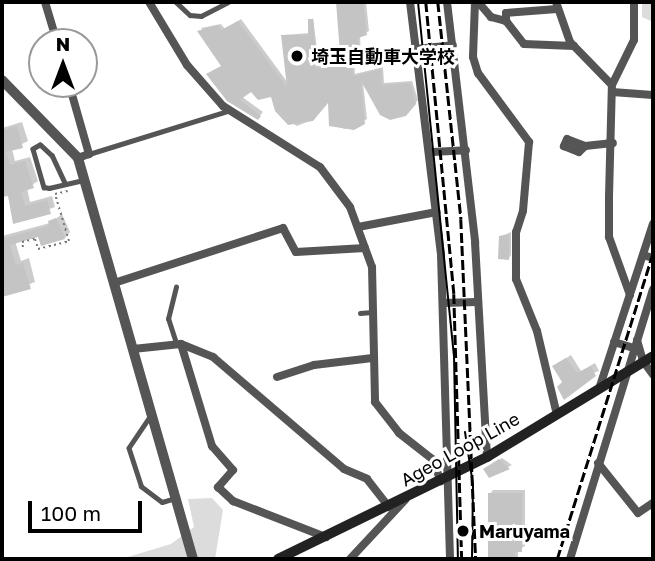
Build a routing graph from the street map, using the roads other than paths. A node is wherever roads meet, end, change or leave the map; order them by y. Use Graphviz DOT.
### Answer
graph roads {
  1 [pos="45,2"];
  2 [pos="149,2"];
  3 [pos="176,2"];
  4 [pos="228,2"];
  5 [pos="410,2"];
  6 [pos="447,2"];
  7 [pos="476,2"];
  8 [pos="635,2"];
  9 [pos="557,5"];
  10 [pos="506,22"];
  11 [pos="53,28"];
  12 [pos="453,45"];
  13 [pos="574,46"];
  14 [pos="416,49"];
  15 [pos="2,80"];
  16 [pos="612,89"];
  17 [pos="653,95"];
  18 [pos="73,98"];
  19 [pos="229,111"];
  20 [pos="613,143"];
  21 [pos="586,146"];
  22 [pos="466,150"];
  23 [pos="432,152"];
  24 [pos="89,154"];
  25 [pos="78,158"];
  26 [pos="84,180"];
  27 [pos="65,184"];
  28 [pos="437,212"];
  29 [pos="653,224"];
  30 [pos="358,227"];
  31 [pos="365,248"];
  32 [pos="643,254"];
  33 [pos="653,258"];
  34 [pos="114,283"];
  35 [pos="177,287"];
  36 [pos="653,289"];
  37 [pos="630,295"];
  38 [pos="476,302"];
  39 [pos="444,303"];
  40 [pos="373,312"];
  41 [pos="360,313"];
  42 [pos="637,339"];
  43 [pos="614,342"];
  44 [pos="179,344"];
  45 [pos="634,348"];
  46 [pos="133,349"];
  47 [pos="373,358"];
  48 [pos="648,359"];
  49 [pos="627,370"];
  50 [pos="653,375"];
  51 [pos="277,377"];
  52 [pos="598,389"];
  53 [pos="152,414"];
  54 [pos="556,415"];
  55 [pos="487,457"];
  56 [pos="597,463"];
  57 [pos="445,480"];
  58 [pos="176,497"];
  59 [pos="405,500"];
  60 [pos="653,503"];
  61 [pos="389,507"];
  62 [pos="326,537"];
  63 [pos="193,559"];
  64 [pos="278,559"];
  65 [pos="350,559"];
  66 [pos="450,559"];
  67 [pos="570,559"];
  1 -- 11 [label="street"];
  2 -- 19 [label="street"];
  3 -- 4 [label="lane"];
  5 -- 14 [label="street"];
  6 -- 12 [label="street"];
  7 -- 10 [label="street"];
  7 -- 54 [label="street"];
  8 -- 16 [label="street"];
  9 -- 10 [label="street"];
  9 -- 13 [label="street"];
  10 -- 13 [label="street"];
  12 -- 14 [label="street"];
  12 -- 22 [label="street"];
  13 -- 16 [label="street"];
  14 -- 23 [label="street"];
  15 -- 25 [label="street"];
  16 -- 17 [label="street"];
  16 -- 20 [label="street"];
  18 -- 24 [label="street"];
  19 -- 24 [label="lane"];
  19 -- 30 [label="street"];
  20 -- 21 [label="street"];
  20 -- 37 [label="street"];
  22 -- 23 [label="street"];
  22 -- 38 [label="street"];
  23 -- 28 [label="street"];
  24 -- 25 [label="street"];
  25 -- 26 [label="street"];
  26 -- 27 [label="lane"];
  26 -- 34 [label="street"];
  27 -- 27 [label="lane"];
  28 -- 30 [label="street"];
  28 -- 39 [label="street"];
  29 -- 32 [label="street"];
  30 -- 31 [label="street"];
  31 -- 34 [label="street"];
  31 -- 40 [label="street"];
  32 -- 33 [label="street"];
  32 -- 37 [label="street"];
  34 -- 46 [label="street"];
  35 -- 44 [label="lane"];
  36 -- 42 [label="street"];
  37 -- 43 [label="street"];
  38 -- 39 [label="street"];
  38 -- 55 [label="street"];
  39 -- 57 [label="street"];
  40 -- 41 [label="lane"];
  40 -- 47 [label="street"];
  42 -- 45 [label="street"];
  42 -- 48 [label="street"];
  43 -- 45 [label="street"];
  43 -- 52 [label="street"];
  44 -- 46 [label="street"];
  44 -- 61 [label="street"];
  44 -- 62 [label="street"];
  45 -- 49 [label="street"];
  46 -- 53 [label="street"];
  47 -- 51 [label="street"];
  47 -- 57 [label="street"];
  48 -- 49 [label="main road, Ageo Loop Line"];
  48 -- 50 [label="street"];
  49 -- 52 [label="main road, Ageo Loop Line"];
  49 -- 56 [label="street"];
  52 -- 54 [label="main road, Ageo Loop Line"];
  53 -- 58 [label="street"];
  53 -- 58 [label="lane"];
  54 -- 55 [label="main road, Ageo Loop Line"];
  55 -- 57 [label="main road, Ageo Loop Line"];
  56 -- 60 [label="street"];
  56 -- 67 [label="street"];
  57 -- 59 [label="main road, Ageo Loop Line"];
  57 -- 66 [label="street"];
  58 -- 63 [label="street"];
  59 -- 61 [label="main road, Ageo Loop Line"];
  59 -- 65 [label="street"];
  61 -- 62 [label="main road, Ageo Loop Line"];
  62 -- 64 [label="main road, Ageo Loop Line"];
}
